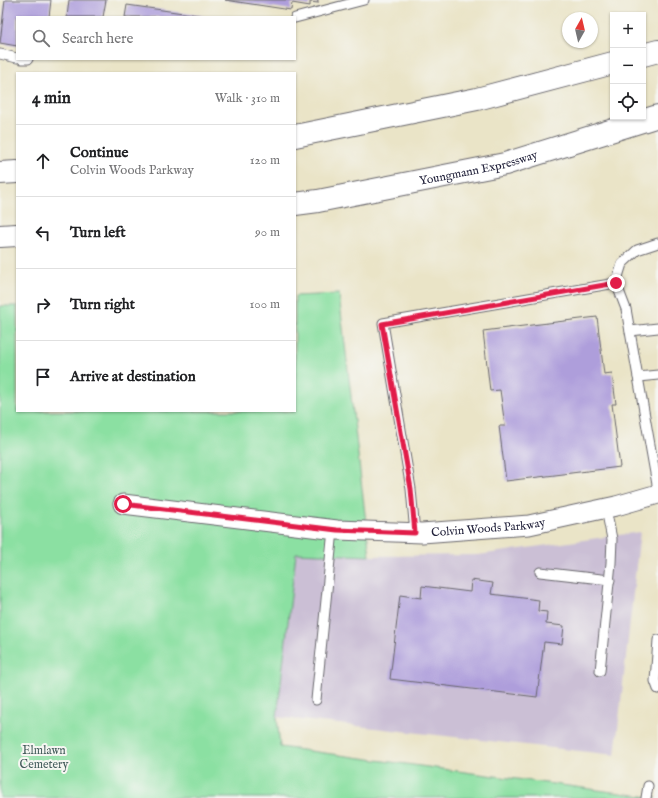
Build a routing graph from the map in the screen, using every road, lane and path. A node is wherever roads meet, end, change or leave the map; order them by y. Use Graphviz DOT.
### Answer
graph roads {
  1 [pos="364,0"];
  2 [pos="296,18"];
  3 [pos="658,51"];
  4 [pos="0,54"];
  5 [pos="646,54"];
  6 [pos="16,58"];
  7 [pos="610,64"];
  8 [pos="658,116"];
  9 [pos="296,136"];
  10 [pos="16,172"];
  11 [pos="0,173"];
  12 [pos="296,204"];
  13 [pos="16,235"];
  14 [pos="0,236"];
  15 [pos="658,243"];
  16 [pos="616,283"];
  17 [pos="658,328"];
  18 [pos="630,331"];
  19 [pos="658,375"];
  20 [pos="638,377"];
  21 [pos="658,490"];
  22 [pos="658,494"];
  23 [pos="123,504"];
  24 [pos="606,509"];
  25 [pos="333,530"];
  26 [pos="415,533"];
  27 [pos="540,572"];
  28 [pos="610,580"];
  29 [pos="658,640"];
  30 [pos="600,671"];
  31 [pos="658,689"];
  32 [pos="316,700"];
  33 [pos="648,786"];
  34 [pos="646,798"];
  1 -- 2 [label="lane"];
  3 -- 5 [label="highway"];
  4 -- 6 [label="lane"];
  7 -- 9 [label="highway"];
  8 -- 12 [label="highway, Youngmann Expressway"];
  10 -- 11 [label="highway"];
  13 -- 14 [label="highway"];
  15 -- 16 [label="lane"];
  16 -- 18 [label="lane"];
  16 -- 26 [label="lane"];
  17 -- 18 [label="lane"];
  18 -- 20 [label="lane"];
  19 -- 20 [label="lane"];
  20 -- 21 [label="lane"];
  22 -- 24 [label="street, Colvin Woods Parkway"];
  23 -- 25 [label="street, Colvin Woods Parkway"];
  24 -- 26 [label="street, Colvin Woods Parkway"];
  24 -- 28 [label="lane"];
  25 -- 26 [label="street, Colvin Woods Parkway"];
  25 -- 32 [label="lane"];
  27 -- 28 [label="lane"];
  28 -- 30 [label="lane"];
  29 -- 31 [label="lane"];
  33 -- 34 [label="lane"];
}
